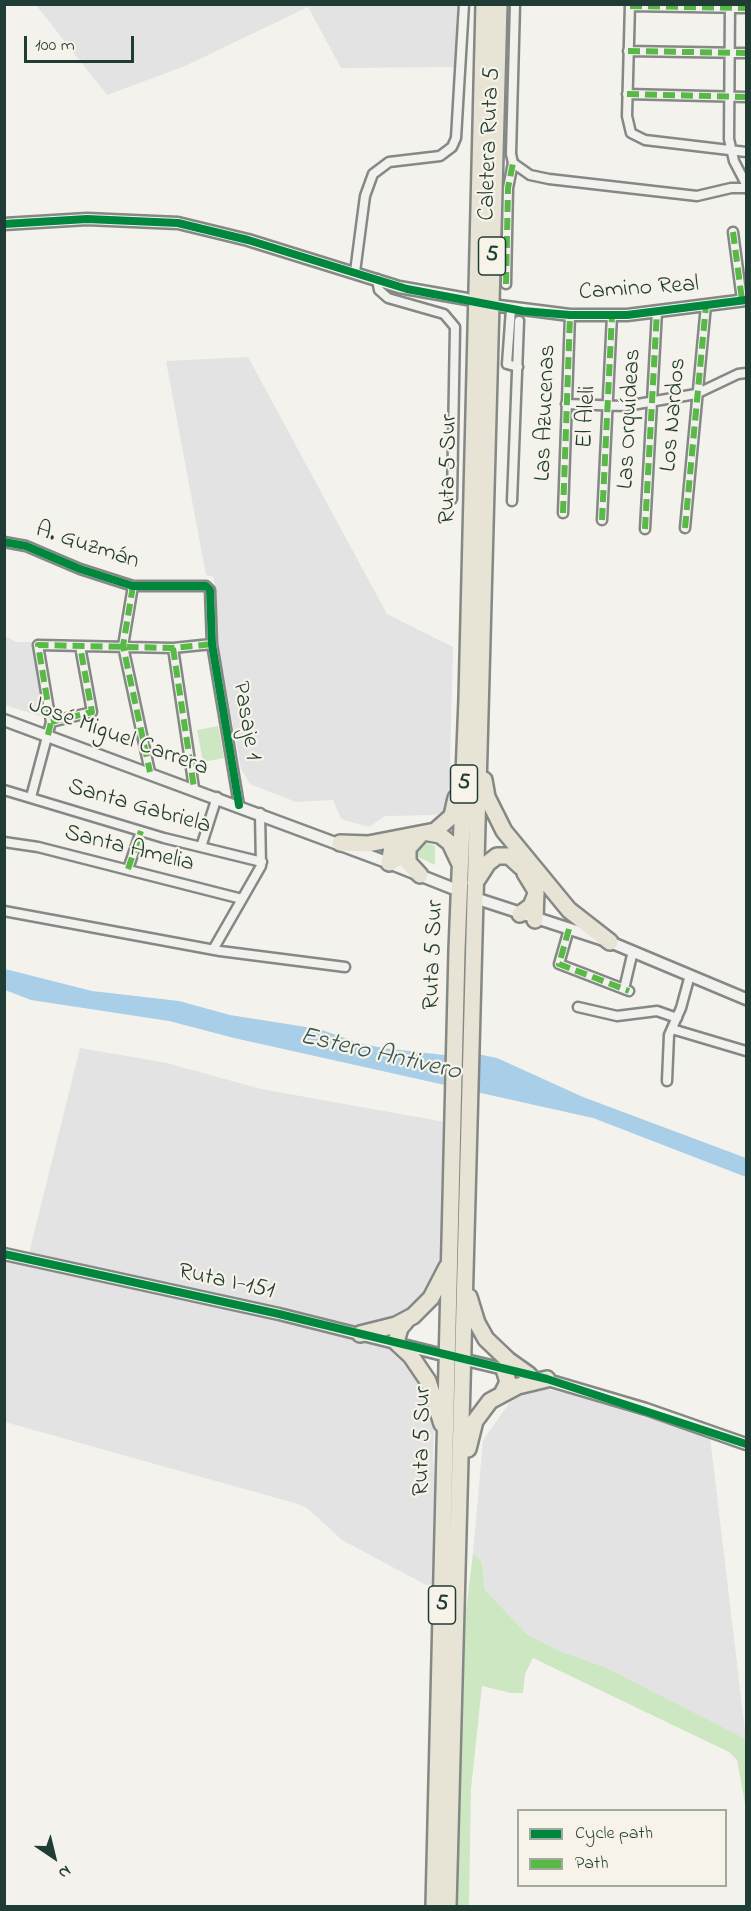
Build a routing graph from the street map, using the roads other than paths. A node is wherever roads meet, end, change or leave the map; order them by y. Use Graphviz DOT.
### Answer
graph roads {
  1 [pos="464,4"];
  2 [pos="484,4"];
  3 [pos="499,4"];
  4 [pos="515,4"];
  5 [pos="630,5"];
  6 [pos="730,6"];
  7 [pos="747,8"];
  8 [pos="628,51"];
  9 [pos="729,53"];
  10 [pos="747,53"];
  11 [pos="627,94"];
  12 [pos="729,96"];
  13 [pos="747,97"];
  14 [pos="731,150"];
  15 [pos="747,152"];
  16 [pos="513,163"];
  17 [pos="747,186"];
  18 [pos="4,224"];
  19 [pos="733,232"];
  20 [pos="355,272"];
  21 [pos="377,279"];
  22 [pos="506,284"];
  23 [pos="467,299"];
  24 [pos="744,300"];
  25 [pos="706,305"];
  26 [pos="499,306"];
  27 [pos="511,309"];
  28 [pos="657,311"];
  29 [pos="570,315"];
  30 [pos="612,315"];
  31 [pos="519,321"];
  32 [pos="518,367"];
  33 [pos="747,373"];
  34 [pos="696,394"];
  35 [pos="650,401"];
  36 [pos="566,404"];
  37 [pos="608,406"];
  38 [pos="452,499"];
  39 [pos="512,501"];
  40 [pos="563,513"];
  41 [pos="602,520"];
  42 [pos="685,528"];
  43 [pos="645,529"];
  44 [pos="4,542"];
  45 [pos="133,586"];
  46 [pos="212,644"];
  47 [pos="80,646"];
  48 [pos="123,646"];
  49 [pos="173,648"];
  50 [pos="467,699"];
  51 [pos="4,720"];
  52 [pos="51,722"];
  53 [pos="480,734"];
  54 [pos="48,735"];
  55 [pos="150,772"];
  56 [pos="194,788"];
  57 [pos="4,790"];
  58 [pos="31,797"];
  59 [pos="217,797"];
  60 [pos="239,805"];
  61 [pos="260,813"];
  62 [pos="141,831"];
  63 [pos="425,833"];
  64 [pos="4,842"];
  65 [pos="406,842"];
  66 [pos="340,843"];
  67 [pos="201,847"];
  68 [pos="262,862"];
  69 [pos="389,863"];
  70 [pos="128,869"];
  71 [pos="460,869"];
  72 [pos="420,875"];
  73 [pos="474,882"];
  74 [pos="452,888"];
  75 [pos="543,892"];
  76 [pos="242,898"];
  77 [pos="482,900"];
  78 [pos="4,911"];
  79 [pos="527,917"];
  80 [pos="569,929"];
  81 [pos="610,942"];
  82 [pos="214,948"];
  83 [pos="633,951"];
  84 [pos="345,967"];
  85 [pos="690,975"];
  86 [pos="747,999"];
  87 [pos="578,1007"];
  88 [pos="677,1018"];
  89 [pos="672,1029"];
  90 [pos="747,1051"];
  91 [pos="667,1081"];
  92 [pos="460,1136"];
  93 [pos="451,1253"];
  94 [pos="4,1254"];
  95 [pos="464,1263"];
  96 [pos="406,1321"];
  97 [pos="360,1334"];
  98 [pos="396,1342"];
  99 [pos="439,1354"];
  100 [pos="470,1361"];
  101 [pos="504,1369"];
  102 [pos="529,1375"];
  103 [pos="547,1379"];
  104 [pos="503,1392"];
  105 [pos="747,1444"];
  106 [pos="446,1452"];
  107 [pos="458,1535"];
  108 [pos="434,1906"];
  109 [pos="448,1906"];
  1 -- 20 [label="street, Caletera Ruta 5"];
  2 -- 50 [label="highway, Ruta 5 Sur / 5"];
  3 -- 53 [label="highway, Ruta 5 Sur / 5"];
  4 -- 16 [label="street, Caletera Ruta 5"];
  5 -- 6 [label="street"];
  5 -- 8 [label="street"];
  6 -- 7 [label="street"];
  6 -- 9 [label="street"];
  8 -- 9 [label="street"];
  8 -- 11 [label="street"];
  9 -- 10 [label="street"];
  9 -- 12 [label="street"];
  11 -- 12 [label="street"];
  11 -- 14 [label="street"];
  12 -- 13 [label="street"];
  12 -- 14 [label="street"];
  14 -- 15 [label="street"];
  14 -- 17 [label="street"];
  16 -- 17 [label="street"];
  16 -- 22 [label="street, Caletera Ruta 5"];
  18 -- 20 [label="street"];
  19 -- 24 [label="street"];
  20 -- 21 [label="street"];
  21 -- 23 [label="street"];
  21 -- 38 [label="street"];
  24 -- 25 [label="street, Camino Real"];
  25 -- 28 [label="street, Camino Real"];
  25 -- 34 [label="street, Los Nardos"];
  26 -- 27 [label="street, Camino Real"];
  27 -- 29 [label="street, Camino Real"];
  27 -- 32 [label="street"];
  28 -- 30 [label="street, Camino Real"];
  28 -- 35 [label="street, Las Orquídeas"];
  29 -- 30 [label="street, Camino Real"];
  29 -- 36 [label="street, Las Azucenas"];
  30 -- 37 [label="street, El Aleli"];
  31 -- 32 [label="street"];
  32 -- 39 [label="street"];
  33 -- 34 [label="street"];
  34 -- 35 [label="street"];
  34 -- 42 [label="street, Los Nardos"];
  35 -- 37 [label="street"];
  35 -- 43 [label="street, Las Orquídeas"];
  36 -- 37 [label="street"];
  36 -- 40 [label="street, Las Azucenas"];
  37 -- 41 [label="street, El Aleli"];
  44 -- 45 [label="street, A. Guzmán"];
  45 -- 46 [label="street, A. Guzmán"];
  45 -- 48 [label="street"];
  46 -- 49 [label="street"];
  46 -- 60 [label="street, Pasaje 1"];
  47 -- 48 [label="street"];
  47 -- 52 [label="street"];
  47 -- 52 [label="street"];
  48 -- 49 [label="street"];
  48 -- 55 [label="street"];
  49 -- 56 [label="street"];
  50 -- 63 [label="highway"];
  50 -- 71 [label="highway, Ruta 5 Sur / 5"];
  51 -- 54 [label="street, José Miguel Carrera"];
  52 -- 54 [label="street"];
  53 -- 73 [label="highway, Ruta 5 Sur / 5"];
  53 -- 75 [label="highway"];
  54 -- 55 [label="street, José Miguel Carrera"];
  54 -- 58 [label="street"];
  55 -- 56 [label="street, José Miguel Carrera"];
  56 -- 59 [label="street, José Miguel Carrera"];
  57 -- 58 [label="street, Santa Gabriela"];
  58 -- 62 [label="street, Santa Gabriela"];
  59 -- 60 [label="street, José Miguel Carrera"];
  59 -- 67 [label="street"];
  60 -- 61 [label="street, José Miguel Carrera"];
  61 -- 66 [label="street, José Miguel Carrera"];
  61 -- 68 [label="street"];
  62 -- 67 [label="street, Santa Gabriela"];
  62 -- 70 [label="street"];
  63 -- 65 [label="highway"];
  63 -- 71 [label="highway"];
  64 -- 70 [label="street, Santa Amelia"];
  65 -- 66 [label="highway"];
  65 -- 69 [label="highway"];
  65 -- 72 [label="highway"];
  66 -- 69 [label="street, José Miguel Carrera"];
  67 -- 68 [label="street, Santa Gabriela"];
  68 -- 76 [label="street"];
  69 -- 72 [label="street, José Miguel Carrera"];
  70 -- 76 [label="street, Santa Amelia"];
  71 -- 92 [label="highway, Ruta 5 Sur / 5"];
  72 -- 74 [label="street, José Miguel Carrera"];
  73 -- 75 [label="highway"];
  73 -- 92 [label="highway, Ruta 5 Sur / 5"];
  75 -- 79 [label="highway"];
  75 -- 81 [label="highway"];
  76 -- 82 [label="street"];
  77 -- 79 [label="street"];
  78 -- 82 [label="street"];
  79 -- 80 [label="street"];
  80 -- 81 [label="street"];
  80 -- 83 [label="street"];
  81 -- 83 [label="street"];
  82 -- 84 [label="street"];
  83 -- 85 [label="street"];
  85 -- 86 [label="street"];
  85 -- 88 [label="street"];
  87 -- 88 [label="street"];
  88 -- 89 [label="street"];
  89 -- 90 [label="street"];
  89 -- 91 [label="street"];
  92 -- 93 [label="highway, Ruta 5 Sur / 5"];
  92 -- 95 [label="highway, Ruta 5 Sur / 5"];
  93 -- 96 [label="highway"];
  93 -- 106 [label="highway, Ruta 5 Sur / 5"];
  94 -- 97 [label="street, Ruta I-151"];
  95 -- 102 [label="highway"];
  95 -- 107 [label="highway, Ruta 5 Sur / 5"];
  96 -- 97 [label="highway"];
  96 -- 98 [label="highway"];
  97 -- 98 [label="street, Ruta I-151"];
  98 -- 99 [label="street, Ruta I-151"];
  98 -- 106 [label="highway"];
  100 -- 101 [label="street"];
  101 -- 102 [label="street"];
  101 -- 104 [label="highway"];
  102 -- 103 [label="street"];
  103 -- 104 [label="highway"];
  103 -- 105 [label="street"];
  104 -- 107 [label="highway"];
  106 -- 108 [label="highway, Ruta 5 Sur / 5"];
  107 -- 109 [label="highway, Ruta 5 Sur / 5"];
}
